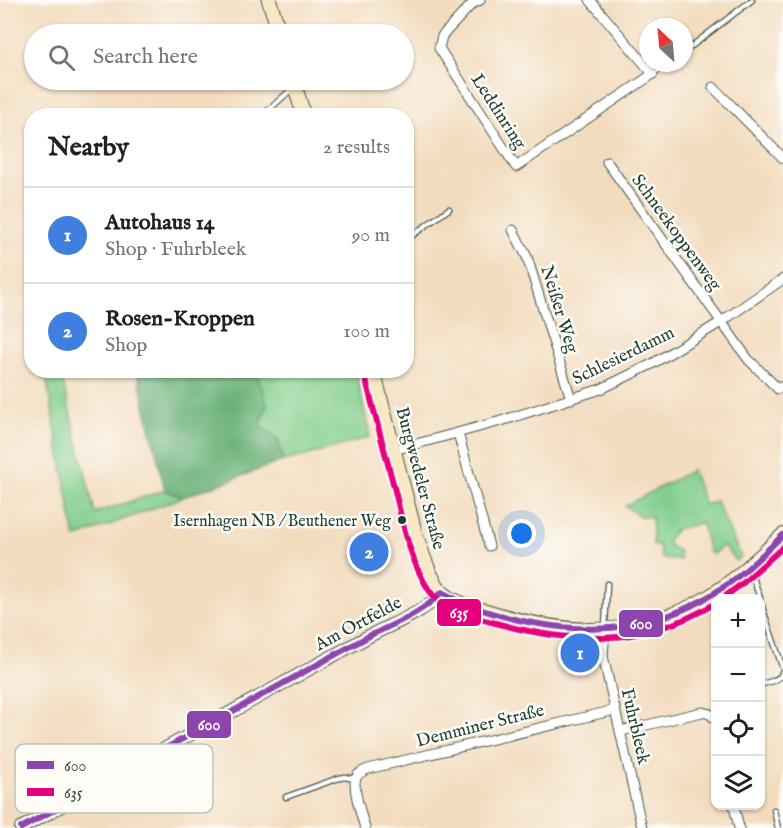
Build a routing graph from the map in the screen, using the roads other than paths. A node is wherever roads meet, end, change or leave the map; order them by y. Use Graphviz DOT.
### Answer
graph roads {
  1 [pos="269,0"];
  2 [pos="590,0"];
  3 [pos="752,0"];
  4 [pos="474,1"];
  5 [pos="277,24"];
  6 [pos="693,45"];
  7 [pos="656,72"];
  8 [pos="653,74"];
  9 [pos="713,87"];
  10 [pos="287,90"];
  11 [pos="296,90"];
  12 [pos="270,108"];
  13 [pos="302,108"];
  14 [pos="783,158"];
  15 [pos="607,162"];
  16 [pos="449,209"];
  17 [pos="513,230"];
  18 [pos="414,234"];
  19 [pos="783,279"];
  20 [pos="721,322"];
  21 [pos="375,378"];
  22 [pos="783,386"];
  23 [pos="571,399"];
  24 [pos="458,433"];
  25 [pos="394,450"];
  26 [pos="783,535"];
  27 [pos="489,546"];
  28 [pos="749,567"];
  29 [pos="607,584"];
  30 [pos="442,592"];
  31 [pos="758,594"];
  32 [pos="765,615"];
  33 [pos="605,630"];
  34 [pos="765,683"];
  35 [pos="615,710"];
  36 [pos="711,714"];
  37 [pos="621,731"];
  38 [pos="173,744"];
  39 [pos="356,779"];
  40 [pos="286,797"];
  41 [pos="735,810"];
  42 [pos="774,810"];
  43 [pos="48,813"];
  44 [pos="21,828"];
  45 [pos="365,828"];
  46 [pos="642,828"];
  47 [pos="739,828"];
  48 [pos="778,828"];
  1 -- 5 [label="main road"];
  2 -- 8 [label="street"];
  3 -- 6 [label="lane"];
  4 -- 8 [label="street, Leddinring"];
  7 -- 8 [label="lane, Leddinring"];
  9 -- 14 [label="street"];
  10 -- 12 [label="lane"];
  11 -- 13 [label="main road"];
  15 -- 20 [label="street, Schneekoppenweg"];
  16 -- 18 [label="lane"];
  17 -- 23 [label="street, Neißer Weg"];
  19 -- 20 [label="street, Schlesierdamm"];
  20 -- 22 [label="street, Schneekoppenweg"];
  20 -- 23 [label="street, Schlesierdamm"];
  21 -- 25 [label="main road, Burgwedeler Straße"];
  23 -- 24 [label="street, Schlesierdamm"];
  24 -- 25 [label="street, Schlesierdamm"];
  24 -- 27 [label="street"];
  25 -- 30 [label="main road, Burgwedeler Straße"];
  26 -- 28 [label="main road"];
  28 -- 31 [label="lane"];
  28 -- 33 [label="main road"];
  29 -- 33 [label="lane"];
  30 -- 33 [label="main road"];
  30 -- 38 [label="street, Am Ortfelde"];
  32 -- 34 [label="lane"];
  33 -- 35 [label="street, Fuhrbleek"];
  35 -- 37 [label="street, Fuhrbleek"];
  35 -- 39 [label="street, Demminer Straße"];
  36 -- 37 [label="street"];
  37 -- 46 [label="street, Fuhrbleek"];
  39 -- 40 [label="lane, Demminer Straße"];
  39 -- 45 [label="street"];
  41 -- 47 [label="street"];
  42 -- 48 [label="lane"];
  43 -- 44 [label="street, Am Ortfelde"];
}
